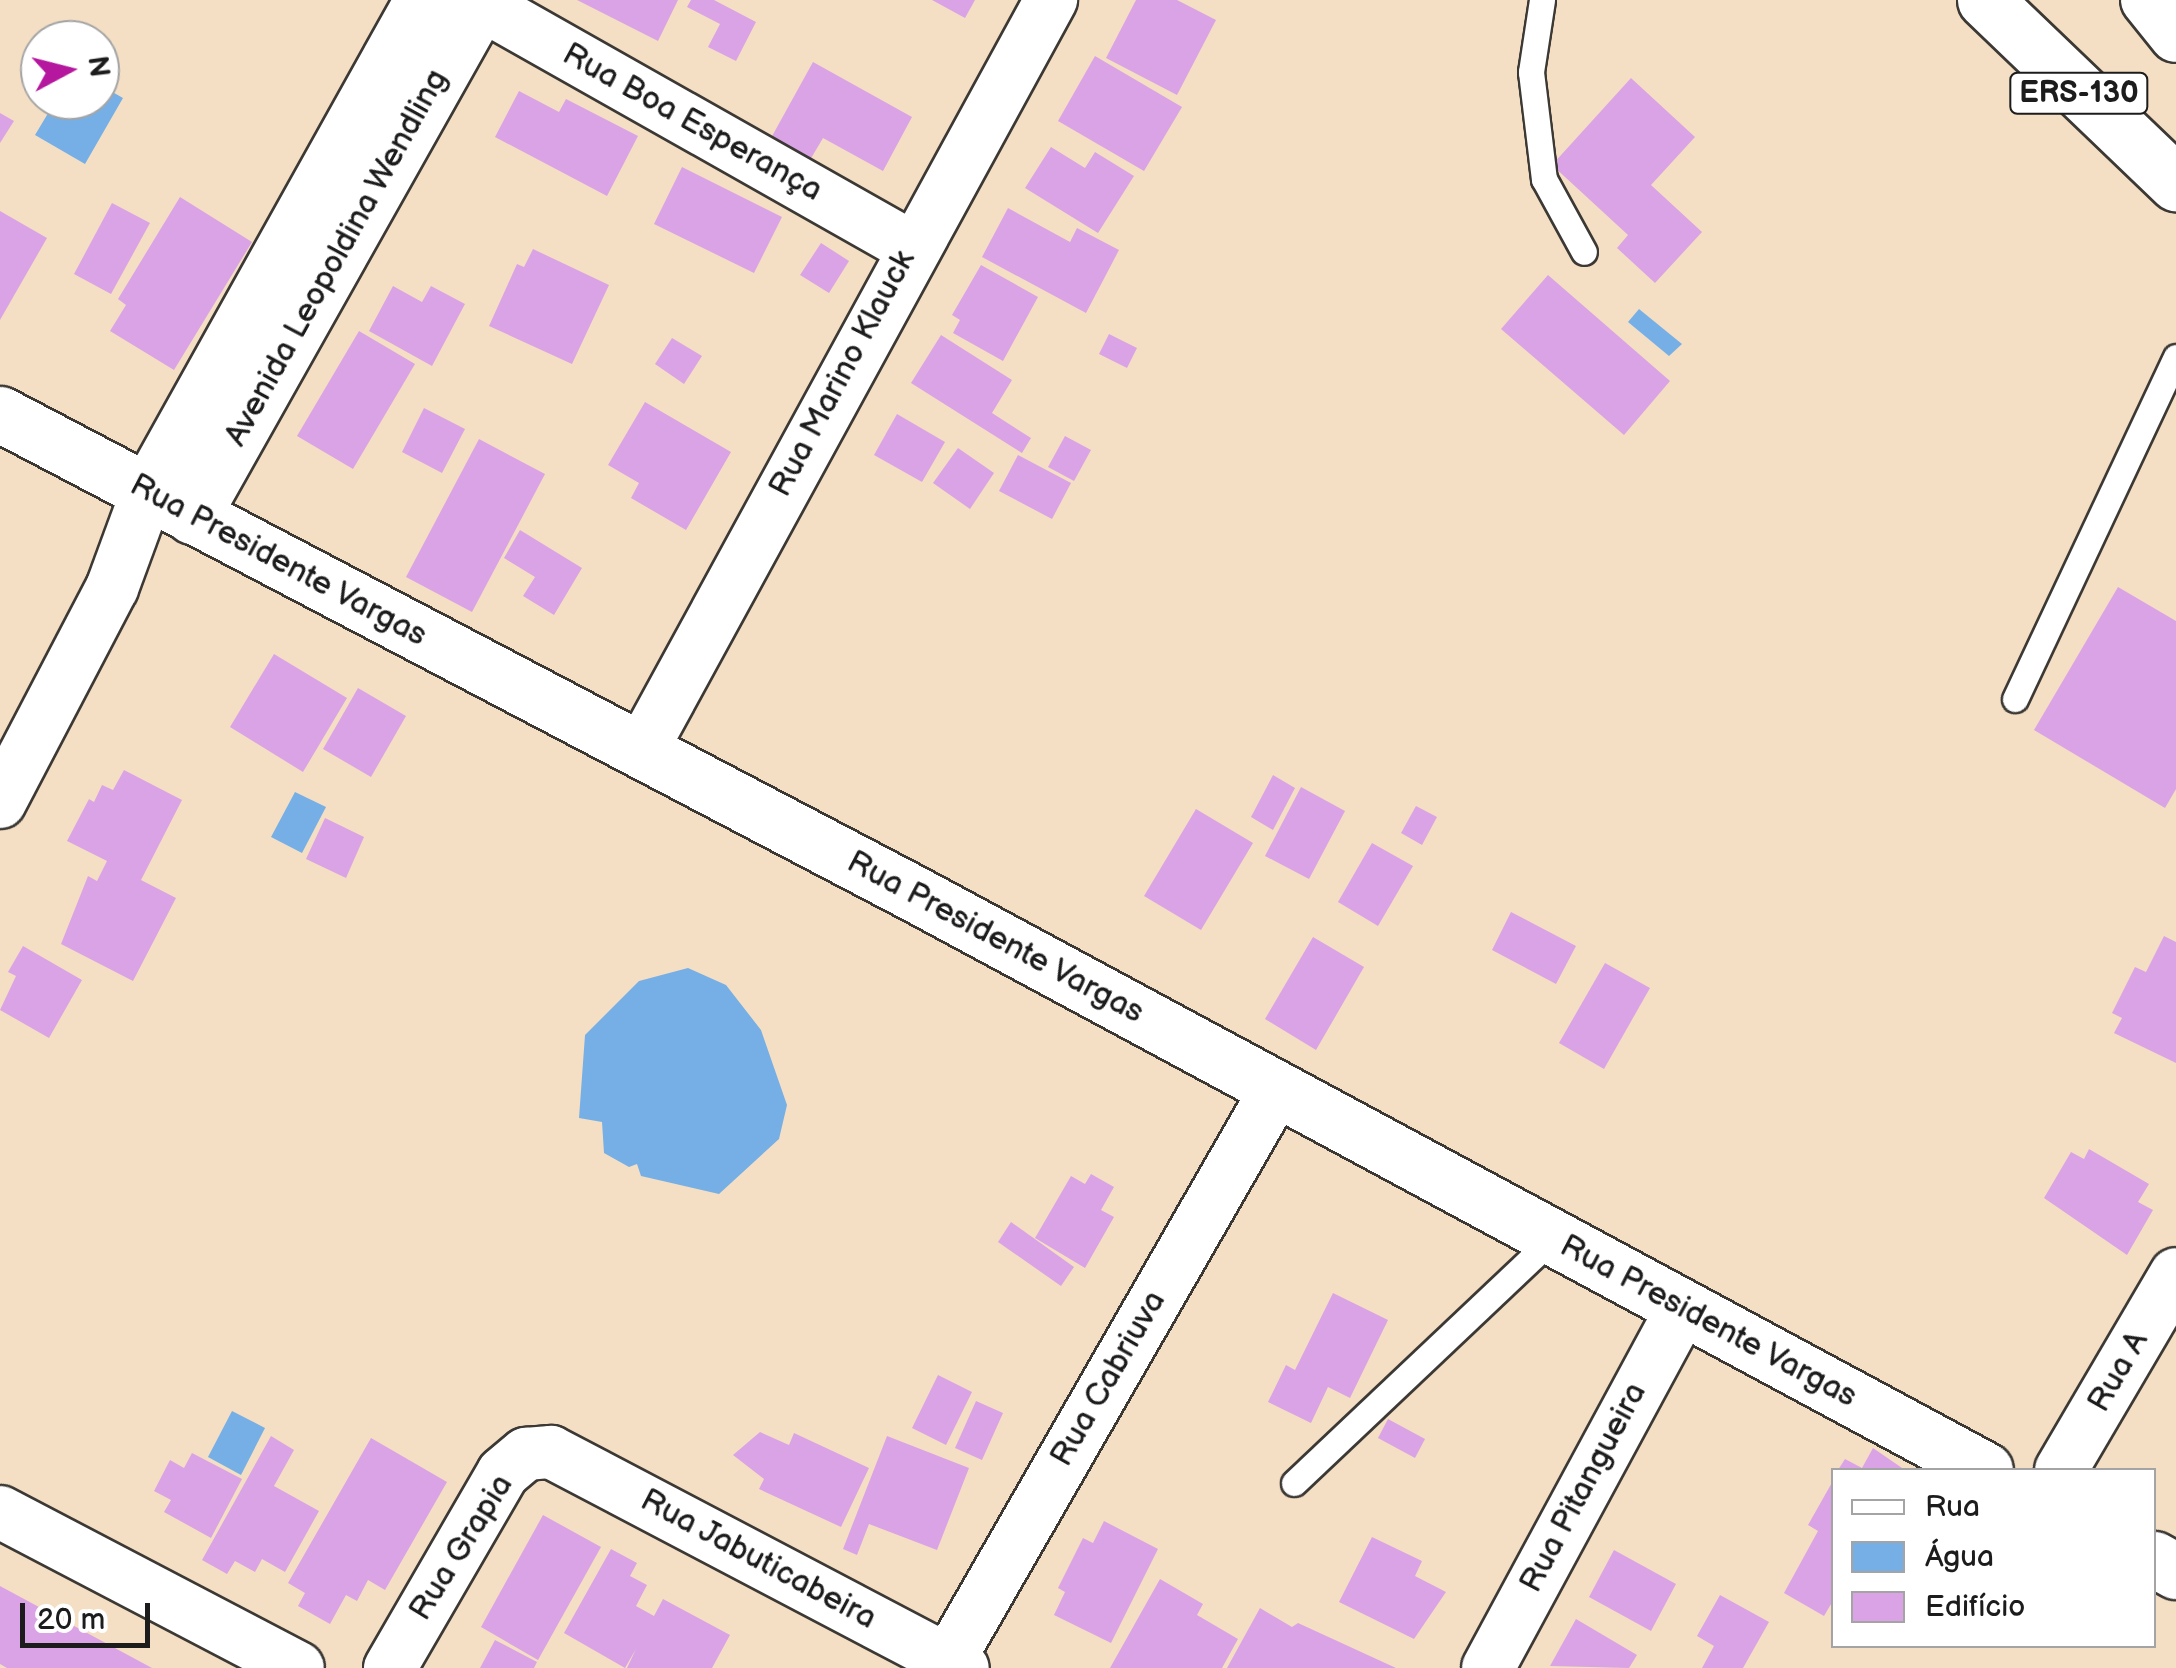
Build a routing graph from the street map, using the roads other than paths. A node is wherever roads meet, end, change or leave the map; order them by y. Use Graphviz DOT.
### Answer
graph roads {
  1 [pos="422,0"];
  2 [pos="1051,0"];
  3 [pos="1542,0"];
  4 [pos="1985,0"];
  5 [pos="2147,0"];
  6 [pos="479,1"];
  7 [pos="2176,36"];
  8 [pos="2176,183"];
  9 [pos="911,247"];
  10 [pos="1584,252"];
  11 [pos="2176,357"];
  12 [pos="0,414"];
  13 [pos="169,504"];
  14 [pos="2015,698"];
  15 [pos="642,751"];
  16 [pos="0,802"];
  17 [pos="1276,1090"];
  18 [pos="1552,1239"];
  19 [pos="2176,1274"];
  20 [pos="1682,1309"];
  21 [pos="551,1452"];
  22 [pos="1981,1468"];
  23 [pos="2063,1468"];
  24 [pos="1294,1482"];
  25 [pos="0,1512"];
  26 [pos="952,1665"];
  27 [pos="298,1668"];
  28 [pos="390,1668"];
  29 [pos="1488,1668"];
  1 -- 13 [label="main road, Avenida Leopoldina Wendling"];
  2 -- 9 [label="street, Rua Marino Klauck"];
  3 -- 10 [label="lane"];
  4 -- 8 [label="main road, ERS-130"];
  5 -- 7 [label="street"];
  6 -- 9 [label="street, Rua Boa Esperança"];
  6 -- 13 [label="main road, Avenida Leopoldina Wendling"];
  9 -- 15 [label="street, Rua Marino Klauck"];
  11 -- 14 [label="lane"];
  12 -- 13 [label="main road, Rua Presidente Vargas"];
  13 -- 15 [label="main road, Rua Presidente Vargas"];
  13 -- 16 [label="street"];
  15 -- 17 [label="main road, Rua Presidente Vargas"];
  17 -- 18 [label="main road, Rua Presidente Vargas"];
  17 -- 26 [label="street, Rua Cabriuva"];
  18 -- 20 [label="main road, Rua Presidente Vargas"];
  18 -- 24 [label="lane"];
  19 -- 23 [label="street, Rua A"];
  20 -- 22 [label="main road, Rua Presidente Vargas"];
  20 -- 29 [label="street, Rua Pitangueira"];
  21 -- 26 [label="street, Rua Jabuticabeira"];
  21 -- 28 [label="street, Rua Grapia"];
  25 -- 27 [label="street"];
}
